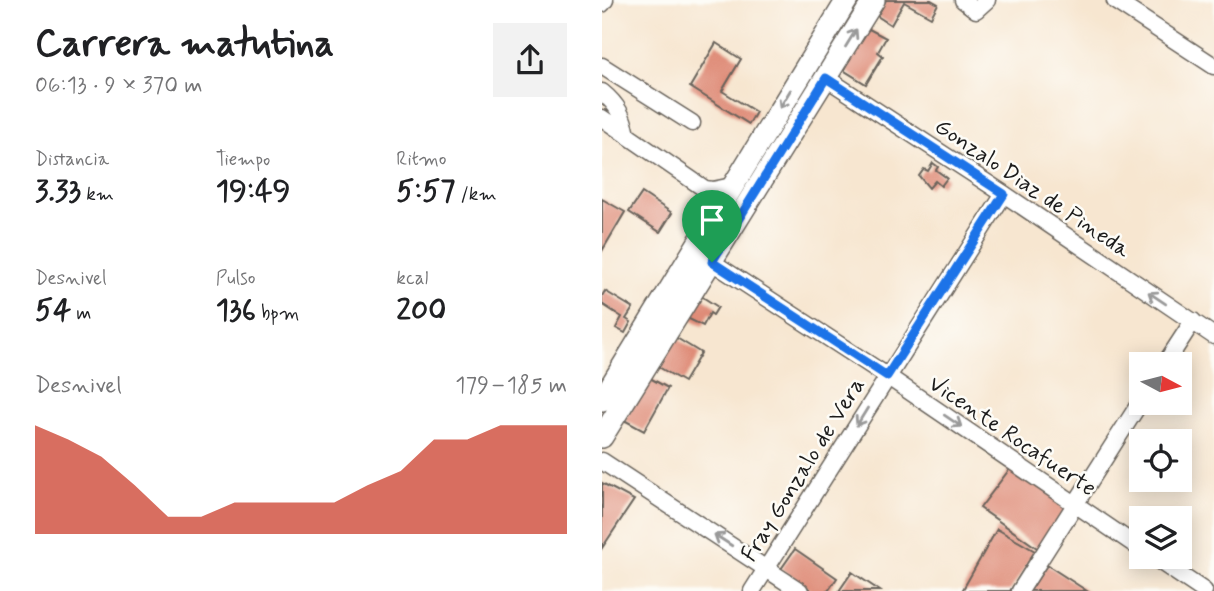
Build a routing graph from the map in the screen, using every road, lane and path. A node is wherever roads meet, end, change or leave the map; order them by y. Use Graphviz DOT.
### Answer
graph roads {
  1 [pos="605,0"];
  2 [pos="847,0"];
  3 [pos="874,0"];
  4 [pos="963,0"];
  5 [pos="987,0"];
  6 [pos="1115,1"];
  7 [pos="602,4"];
  8 [pos="602,66"];
  9 [pos="1214,66"];
  10 [pos="826,78"];
  11 [pos="602,92"];
  12 [pos="602,118"];
  13 [pos="692,123"];
  14 [pos="627,135"];
  15 [pos="732,186"];
  16 [pos="1004,194"];
  17 [pos="707,229"];
  18 [pos="712,262"];
  19 [pos="1192,321"];
  20 [pos="1214,336"];
  21 [pos="1173,352"];
  22 [pos="887,376"];
  23 [pos="602,400"];
  24 [pos="1132,415"];
  25 [pos="602,437"];
  26 [pos="602,461"];
  27 [pos="1074,504"];
  28 [pos="1129,541"];
  29 [pos="767,568"];
  30 [pos="1171,569"];
  31 [pos="752,591"];
  32 [pos="800,591"];
  33 [pos="1020,591"];
  34 [pos="1204,591"];
  1 -- 7 [label="street"];
  2 -- 15 [label="main road, one-way"];
  10 -- 3 [label="main road, one-way"];
  4 -- 5 [label="street"];
  6 -- 9 [label="street"];
  8 -- 13 [label="street"];
  10 -- 16 [label="street, Gonzalo Diaz de Pineda"];
  10 -- 18 [label="main road"];
  11 -- 14 [label="street"];
  12 -- 14 [label="street"];
  14 -- 15 [label="street"];
  15 -- 17 [label="main road"];
  19 -- 16 [label="street, Gonzalo Diaz de Pineda, one-way"];
  16 -- 22 [label="street, Fray Gonzalo de Vera"];
  17 -- 18 [label="street"];
  17 -- 23 [label="main road"];
  18 -- 22 [label="street, Vicente Rocafuerte"];
  18 -- 25 [label="main road"];
  19 -- 20 [label="street, Gonzalo Diaz de Pineda"];
  19 -- 21 [label="street"];
  22 -- 27 [label="street, Vicente Rocafuerte, one-way"];
  22 -- 29 [label="street, Fray Gonzalo de Vera, one-way"];
  24 -- 27 [label="street"];
  29 -- 26 [label="street, one-way"];
  27 -- 28 [label="street, Vicente Rocafuerte"];
  27 -- 33 [label="street"];
  29 -- 31 [label="street, Fray Gonzalo de Vera"];
  29 -- 32 [label="street"];
  30 -- 34 [label="street"];
}
